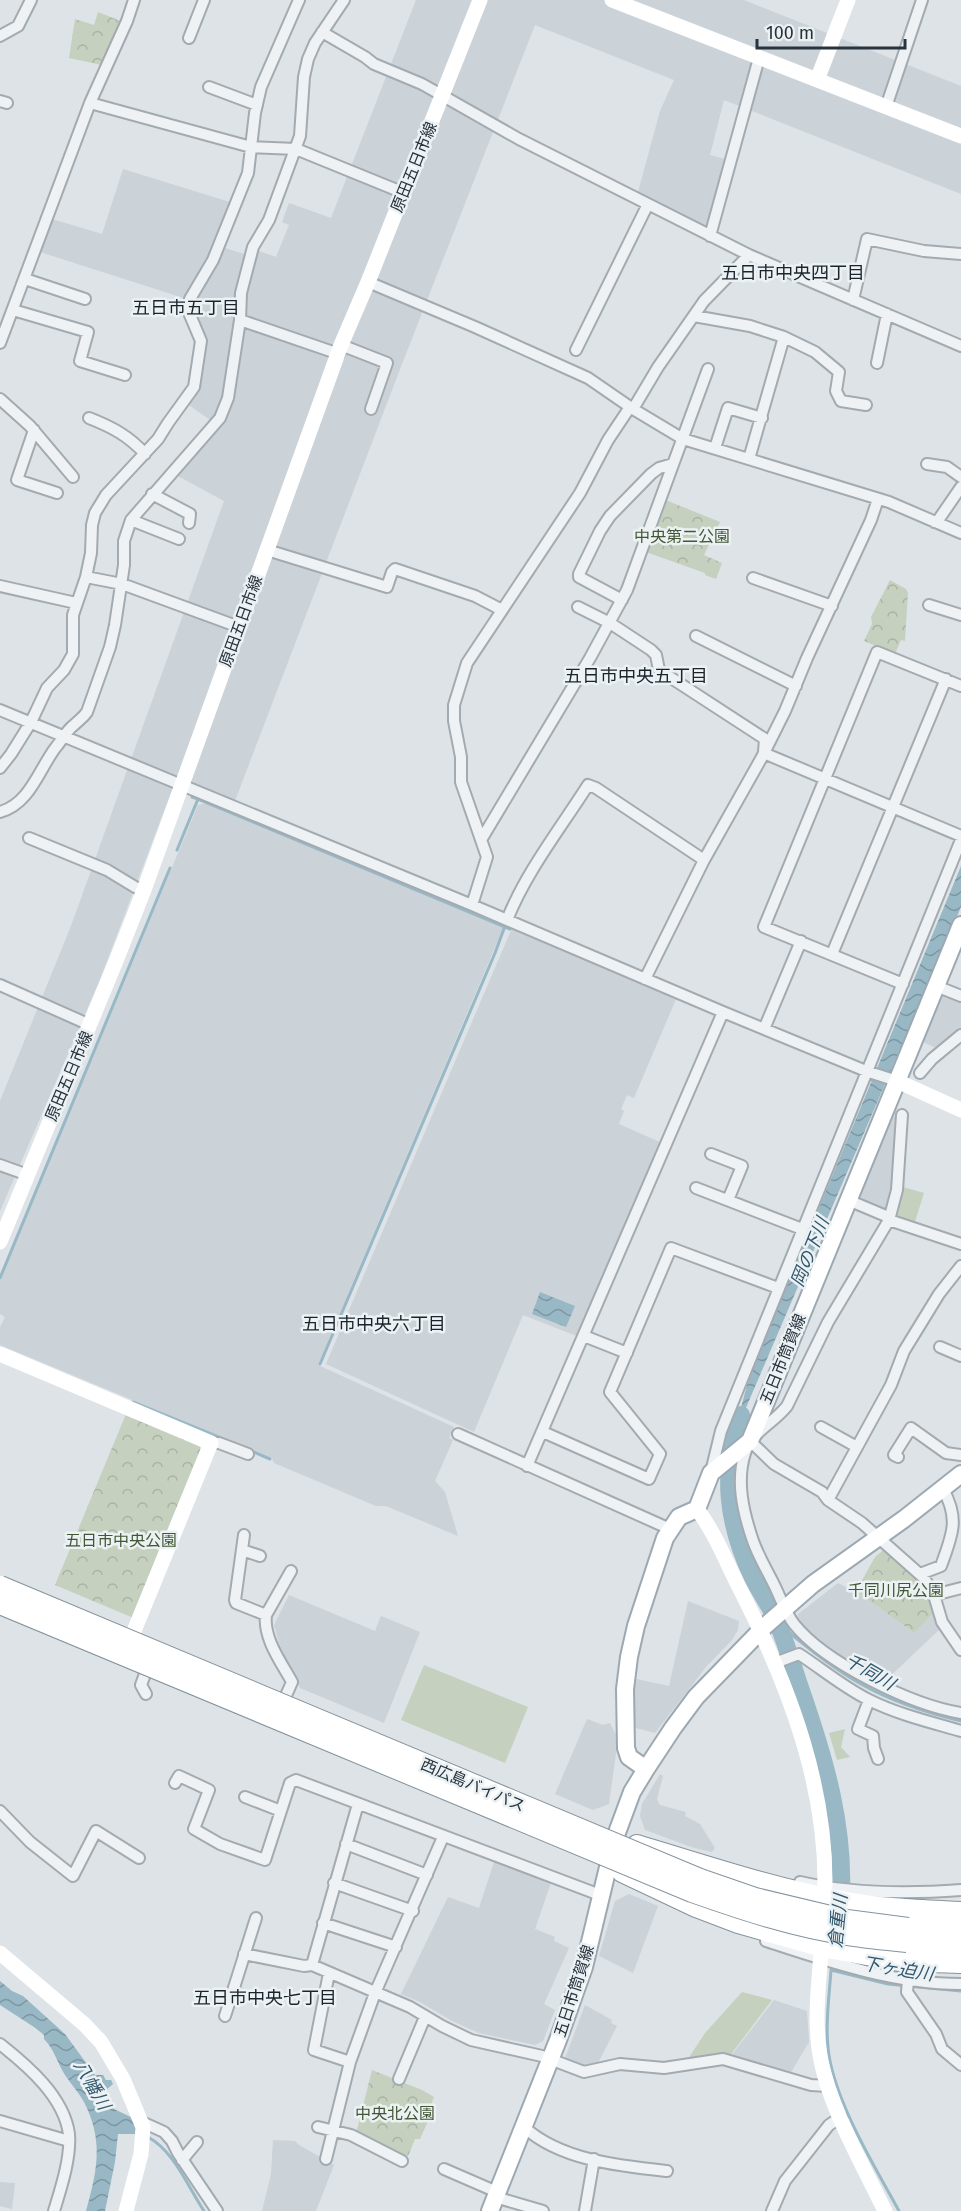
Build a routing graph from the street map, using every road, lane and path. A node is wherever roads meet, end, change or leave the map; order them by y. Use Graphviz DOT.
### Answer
graph roads {
  1 [pos="32,0"];
  2 [pos="134,0"];
  3 [pos="204,0"];
  4 [pos="299,0"];
  5 [pos="344,0"];
  6 [pos="480,0"];
  7 [pos="612,0"];
  8 [pos="848,0"];
  9 [pos="922,0"];
  10 [pos="321,32"];
  11 [pos="0,36"];
  12 [pos="189,38"];
  13 [pos="759,58"];
  14 [pos="817,80"];
  15 [pos="210,87"];
  16 [pos="442,96"];
  17 [pos="90,103"];
  18 [pos="257,105"];
  19 [pos="886,107"];
  20 [pos="961,136"];
  21 [pos="251,147"];
  22 [pos="296,149"];
  23 [pos="404,193"];
  24 [pos="648,204"];
  25 [pos="710,236"];
  26 [pos="961,254"];
  27 [pos="749,255"];
  28 [pos="25,279"];
  29 [pos="368,282"];
  30 [pos="85,299"];
  31 [pos="853,300"];
  32 [pos="13,310"];
  33 [pos="887,314"];
  34 [pos="694,316"];
  35 [pos="240,320"];
  36 [pos="784,337"];
  37 [pos="0,343"];
  38 [pos="961,346"];
  39 [pos="340,349"];
  40 [pos="576,350"];
  41 [pos="877,363"];
  42 [pos="708,369"];
  43 [pos="124,375"];
  44 [pos="0,399"];
  45 [pos="866,405"];
  46 [pos="632,408"];
  47 [pos="371,409"];
  48 [pos="89,418"];
  49 [pos="762,418"];
  50 [pos="34,430"];
  51 [pos="683,438"];
  52 [pos="714,448"];
  53 [pos="145,454"];
  54 [pos="749,459"];
  55 [pos="673,464"];
  56 [pos="927,464"];
  57 [pos="73,477"];
  58 [pos="961,477"];
  59 [pos="961,487"];
  60 [pos="57,494"];
  61 [pos="152,494"];
  62 [pos="878,499"];
  63 [pos="192,516"];
  64 [pos="131,520"];
  65 [pos="934,522"];
  66 [pos="961,533"];
  67 [pos="174,540"];
  68 [pos="267,550"];
  69 [pos="86,577"];
  70 [pos="753,578"];
  71 [pos="122,584"];
  72 [pos="0,586"];
  73 [pos="622,600"];
  74 [pos="76,603"];
  75 [pos="929,605"];
  76 [pos="832,606"];
  77 [pos="578,607"];
  78 [pos="502,609"];
  79 [pos="961,615"];
  80 [pos="610,623"];
  81 [pos="239,627"];
  82 [pos="696,636"];
  83 [pos="946,679"];
  84 [pos="796,686"];
  85 [pos="961,686"];
  86 [pos="0,710"];
  87 [pos="31,722"];
  88 [pos="64,736"];
  89 [pos="764,752"];
  90 [pos="0,768"];
  91 [pos="825,779"];
  92 [pos="182,785"];
  93 [pos="892,807"];
  94 [pos="0,812"];
  95 [pos="29,838"];
  96 [pos="961,838"];
  97 [pos="481,840"];
  98 [pos="704,860"];
  99 [pos="144,890"];
  100 [pos="472,905"];
  101 [pos="507,920"];
  102 [pos="961,925"];
  103 [pos="801,942"];
  104 [pos="831,954"];
  105 [pos="645,979"];
  106 [pos="903,984"];
  107 [pos="0,985"];
  108 [pos="936,986"];
  109 [pos="961,996"];
  110 [pos="723,1012"];
  111 [pos="90,1025"];
  112 [pos="765,1029"];
  113 [pos="961,1035"];
  114 [pos="869,1072"];
  115 [pos="920,1073"];
  116 [pos="894,1081"];
  117 [pos="961,1110"];
  118 [pos="902,1115"];
  119 [pos="711,1154"];
  120 [pos="0,1165"];
  121 [pos="28,1175"];
  122 [pos="696,1188"];
  123 [pos="728,1200"];
  124 [pos="848,1200"];
  125 [pos="889,1220"];
  126 [pos="802,1229"];
  127 [pos="0,1242"];
  128 [pos="961,1244"];
  129 [pos="961,1266"];
  130 [pos="778,1288"];
  131 [pos="584,1336"];
  132 [pos="940,1347"];
  133 [pos="627,1353"];
  134 [pos="0,1354"];
  135 [pos="961,1356"];
  136 [pos="822,1427"];
  137 [pos="543,1432"];
  138 [pos="458,1434"];
  139 [pos="212,1443"];
  140 [pos="746,1444"];
  141 [pos="857,1447"];
  142 [pos="248,1454"];
  143 [pos="961,1455"];
  144 [pos="898,1457"];
  145 [pos="528,1466"];
  146 [pos="714,1470"];
  147 [pos="961,1474"];
  148 [pos="943,1489"];
  149 [pos="828,1500"];
  150 [pos="698,1509"];
  151 [pos="670,1529"];
  152 [pos="244,1535"];
  153 [pos="878,1537"];
  154 [pos="242,1550"];
  155 [pos="260,1556"];
  156 [pos="291,1571"];
  157 [pos="920,1574"];
  158 [pos="0,1580"];
  159 [pos="0,1586"];
  160 [pos="961,1588"];
  161 [pos="934,1595"];
  162 [pos="0,1604"];
  163 [pos="784,1609"];
  164 [pos="0,1612"];
  165 [pos="266,1615"];
  166 [pos="763,1628"];
  167 [pos="132,1636"];
  168 [pos="957,1638"];
  169 [pos="961,1650"];
  170 [pos="778,1662"];
  171 [pos="146,1674"];
  172 [pos="146,1694"];
  173 [pos="284,1700"];
  174 [pos="869,1700"];
  175 [pos="961,1713"];
  176 [pos="961,1731"];
  177 [pos="878,1759"];
  178 [pos="646,1769"];
  179 [pos="176,1783"];
  180 [pos="245,1797"];
  181 [pos="358,1804"];
  182 [pos="0,1811"];
  183 [pos="281,1811"];
  184 [pos="443,1838"];
  185 [pos="615,1838"];
  186 [pos="346,1844"];
  187 [pos="139,1858"];
  188 [pos="608,1865"];
  189 [pos="427,1875"];
  190 [pos="334,1883"];
  191 [pos="961,1890"];
  192 [pos="826,1893"];
  193 [pos="600,1895"];
  194 [pos="847,1897"];
  195 [pos="413,1911"];
  196 [pos="961,1912"];
  197 [pos="256,1918"];
  198 [pos="323,1923"];
  199 [pos="961,1930"];
  200 [pos="907,1935"];
  201 [pos="961,1944"];
  202 [pos="396,1947"];
  203 [pos="0,1953"];
  204 [pos="244,1954"];
  205 [pos="832,1956"];
  206 [pos="961,1963"];
  207 [pos="312,1965"];
  208 [pos="329,1973"];
  209 [pos="908,1984"];
  210 [pos="961,1984"];
  211 [pos="375,1994"];
  212 [pos="225,2016"];
  213 [pos="425,2017"];
  214 [pos="0,2044"];
  215 [pos="551,2059"];
  216 [pos="350,2062"];
  217 [pos="961,2065"];
  218 [pos="399,2079"];
  219 [pos="828,2086"];
  220 [pos="841,2117"];
  221 [pos="0,2121"];
  222 [pos="142,2125"];
  223 [pos="318,2127"];
  224 [pos="524,2127"];
  225 [pos="333,2130"];
  226 [pos="69,2141"];
  227 [pos="197,2142"];
  228 [pos="326,2159"];
  229 [pos="594,2159"];
  230 [pos="182,2160"];
  231 [pos="402,2161"];
  232 [pos="444,2169"];
  233 [pos="667,2171"];
  234 [pos="494,2200"];
  235 [pos="54,2211"];
  236 [pos="126,2211"];
  237 [pos="217,2211"];
  238 [pos="543,2211"];
  239 [pos="585,2211"];
  240 [pos="772,2211"];
  241 [pos="885,2211"];
  1 -- 11 [label="street"];
  2 -- 17 [label="street"];
  3 -- 12 [label="street"];
  4 -- 18 [label="street"];
  5 -- 10 [label="street"];
  6 -- 16 [label="street, 原田五日市線"];
  7 -- 13 [label="street"];
  8 -- 14 [label="street"];
  9 -- 19 [label="street"];
  10 -- 16 [label="street"];
  10 -- 22 [label="street"];
  13 -- 14 [label="street"];
  13 -- 25 [label="street"];
  14 -- 19 [label="street"];
  15 -- 18 [label="street"];
  16 -- 23 [label="street, 原田五日市線"];
  16 -- 24 [label="street"];
  17 -- 21 [label="street"];
  17 -- 28 [label="street"];
  18 -- 21 [label="street"];
  19 -- 20 [label="street"];
  21 -- 22 [label="street"];
  21 -- 53 [label="street"];
  22 -- 23 [label="street"];
  22 -- 35 [label="street"];
  23 -- 29 [label="street, 原田五日市線"];
  24 -- 25 [label="street"];
  24 -- 40 [label="street"];
  25 -- 27 [label="street"];
  26 -- 31 [label="street"];
  27 -- 31 [label="street"];
  27 -- 34 [label="street"];
  28 -- 30 [label="street"];
  28 -- 32 [label="street"];
  29 -- 39 [label="street, 原田五日市線"];
  29 -- 46 [label="street"];
  31 -- 33 [label="street"];
  32 -- 37 [label="street"];
  32 -- 43 [label="street"];
  33 -- 38 [label="street"];
  33 -- 41 [label="street"];
  34 -- 36 [label="street"];
  34 -- 46 [label="street"];
  35 -- 39 [label="street"];
  35 -- 61 [label="street"];
  36 -- 45 [label="street"];
  36 -- 49 [label="street"];
  39 -- 47 [label="street"];
  39 -- 68 [label="street, 原田五日市線"];
  42 -- 51 [label="street"];
  44 -- 50 [label="street"];
  46 -- 51 [label="street"];
  46 -- 78 [label="street"];
  48 -- 53 [label="street"];
  49 -- 52 [label="street"];
  49 -- 54 [label="street"];
  50 -- 57 [label="street"];
  50 -- 60 [label="street"];
  51 -- 52 [label="street"];
  51 -- 55 [label="street"];
  52 -- 54 [label="street"];
  53 -- 69 [label="street"];
  54 -- 62 [label="street"];
  55 -- 73 [label="street"];
  55 -- 73 [label="street"];
  56 -- 58 [label="street"];
  59 -- 65 [label="street"];
  61 -- 63 [label="street"];
  61 -- 64 [label="street"];
  62 -- 65 [label="street"];
  62 -- 76 [label="street"];
  64 -- 67 [label="street"];
  64 -- 71 [label="street"];
  65 -- 66 [label="street"];
  68 -- 78 [label="street"];
  68 -- 81 [label="street, 原田五日市線"];
  69 -- 71 [label="street"];
  69 -- 74 [label="street"];
  70 -- 76 [label="street"];
  71 -- 81 [label="street"];
  71 -- 88 [label="street"];
  72 -- 74 [label="street"];
  73 -- 80 [label="street"];
  74 -- 87 [label="street"];
  75 -- 79 [label="street"];
  76 -- 84 [label="street"];
  77 -- 80 [label="street"];
  78 -- 97 [label="street"];
  80 -- 89 [label="street"];
  80 -- 97 [label="street"];
  81 -- 92 [label="street, 原田五日市線"];
  82 -- 84 [label="street"];
  83 -- 85 [label="street"];
  83 -- 91 [label="street"];
  83 -- 93 [label="street"];
  84 -- 89 [label="street"];
  86 -- 87 [label="street"];
  87 -- 88 [label="street"];
  87 -- 90 [label="street"];
  88 -- 92 [label="street"];
  88 -- 94 [label="street"];
  89 -- 91 [label="street"];
  89 -- 98 [label="street"];
  91 -- 93 [label="street"];
  91 -- 103 [label="street"];
  92 -- 99 [label="street, 原田五日市線"];
  92 -- 100 [label="street"];
  93 -- 96 [label="street"];
  93 -- 104 [label="street"];
  95 -- 99 [label="street"];
  96 -- 106 [label="street"];
  97 -- 100 [label="street"];
  98 -- 101 [label="street"];
  98 -- 105 [label="street"];
  99 -- 111 [label="street, 原田五日市線"];
  100 -- 101 [label="street"];
  101 -- 105 [label="street"];
  102 -- 108 [label="main road, 五日市筒賀線"];
  103 -- 104 [label="street"];
  103 -- 112 [label="street"];
  104 -- 106 [label="street"];
  105 -- 110 [label="street"];
  106 -- 114 [label="street"];
  107 -- 111 [label="street"];
  108 -- 109 [label="street"];
  108 -- 116 [label="main road, 五日市筒賀線"];
  110 -- 112 [label="street"];
  110 -- 131 [label="street"];
  111 -- 121 [label="street, 原田五日市線"];
  112 -- 114 [label="street"];
  113 -- 115 [label="street"];
  114 -- 116 [label="street"];
  114 -- 126 [label="street"];
  116 -- 117 [label="street"];
  116 -- 124 [label="main road, 五日市筒賀線"];
  118 -- 125 [label="street"];
  119 -- 123 [label="street"];
  120 -- 121 [label="street"];
  121 -- 127 [label="street, 原田五日市線"];
  122 -- 123 [label="street"];
  123 -- 126 [label="street"];
  124 -- 125 [label="street"];
  124 -- 140 [label="main road, 五日市筒賀線"];
  125 -- 128 [label="street"];
  125 -- 140 [label="street"];
  126 -- 130 [label="street"];
  129 -- 141 [label="street"];
  130 -- 133 [label="street"];
  130 -- 146 [label="street"];
  131 -- 133 [label="street"];
  131 -- 137 [label="street"];
  132 -- 135 [label="street"];
  133 -- 137 [label="street"];
  134 -- 139 [label="street"];
  136 -- 141 [label="street"];
  137 -- 145 [label="street"];
  138 -- 145 [label="street"];
  139 -- 142 [label="street"];
  139 -- 167 [label="street"];
  140 -- 146 [label="main road, 五日市筒賀線"];
  140 -- 149 [label="street"];
  140 -- 163 [label="street"];
  141 -- 149 [label="street"];
  143 -- 144 [label="street"];
  145 -- 151 [label="street"];
  146 -- 150 [label="main road"];
  147 -- 148 [label="main road, 五日市筒賀線"];
  148 -- 153 [label="main road, 五日市筒賀線"];
  148 -- 157 [label="street"];
  149 -- 153 [label="street"];
  150 -- 151 [label="main road"];
  150 -- 166 [label="street"];
  151 -- 178 [label="main road"];
  152 -- 154 [label="street"];
  153 -- 157 [label="street"];
  153 -- 163 [label="main road, 五日市筒賀線"];
  154 -- 155 [label="street"];
  154 -- 165 [label="street"];
  156 -- 165 [label="street"];
  157 -- 161 [label="street"];
  158 -- 167 [label="highway, 西広島バイパス"];
  159 -- 200 [label="highway, 西広島バイパス, bridge"];
  160 -- 161 [label="street"];
  161 -- 168 [label="street"];
  162 -- 200 [label="highway, 西広島バイパス, bridge"];
  163 -- 166 [label="main road, 五日市筒賀線"];
  163 -- 175 [label="street"];
  164 -- 171 [label="highway, 西広島バイパス"];
  165 -- 173 [label="street"];
  166 -- 170 [label="street"];
  166 -- 178 [label="main road, 五日市筒賀線"];
  167 -- 173 [label="highway, 西広島バイパス"];
  168 -- 169 [label="street"];
  170 -- 174 [label="street"];
  170 -- 192 [label="street"];
  171 -- 172 [label="street"];
  171 -- 188 [label="highway, 西広島バイパス"];
  173 -- 185 [label="highway, 西広島バイパス"];
  174 -- 176 [label="street"];
  174 -- 177 [label="street"];
  178 -- 185 [label="main road, 五日市筒賀線"];
  179 -- 183 [label="street"];
  180 -- 183 [label="street"];
  181 -- 183 [label="street"];
  181 -- 184 [label="street"];
  181 -- 186 [label="street"];
  182 -- 187 [label="street"];
  184 -- 189 [label="street"];
  184 -- 193 [label="street"];
  185 -- 188 [label="main road, 五日市筒賀線"];
  185 -- 192 [label="highway, 西広島バイパス"];
  186 -- 189 [label="street"];
  186 -- 190 [label="street"];
  188 -- 193 [label="main road, 五日市筒賀線"];
  188 -- 205 [label="highway, 西広島バイパス"];
  189 -- 195 [label="street"];
  190 -- 195 [label="street"];
  190 -- 198 [label="street"];
  191 -- 194 [label="street"];
  192 -- 194 [label="highway, 西広島バイパス"];
  192 -- 205 [label="street"];
  193 -- 215 [label="main road, 五日市筒賀線"];
  194 -- 196 [label="highway, 西広島バイパス"];
  195 -- 202 [label="street"];
  197 -- 204 [label="street"];
  198 -- 202 [label="street"];
  198 -- 207 [label="street"];
  199 -- 200 [label="highway, 西広島バイパス"];
  200 -- 201 [label="highway, 西広島バイパス"];
  202 -- 211 [label="street"];
  203 -- 222 [label="street"];
  204 -- 207 [label="street"];
  204 -- 212 [label="street"];
  205 -- 206 [label="highway, 西広島バイパス"];
  205 -- 209 [label="street"];
  205 -- 219 [label="street"];
  207 -- 208 [label="street"];
  208 -- 211 [label="street"];
  208 -- 216 [label="street"];
  209 -- 210 [label="street"];
  209 -- 217 [label="street"];
  211 -- 213 [label="street"];
  211 -- 216 [label="street"];
  213 -- 215 [label="street"];
  213 -- 218 [label="street"];
  214 -- 226 [label="street"];
  215 -- 219 [label="street"];
  215 -- 224 [label="main road, 五日市筒賀線"];
  216 -- 225 [label="street"];
  219 -- 220 [label="street"];
  220 -- 240 [label="street"];
  220 -- 241 [label="street"];
  221 -- 226 [label="street"];
  222 -- 230 [label="street"];
  222 -- 236 [label="street"];
  223 -- 225 [label="street"];
  224 -- 229 [label="street"];
  224 -- 234 [label="main road, 五日市筒賀線"];
  225 -- 228 [label="street"];
  225 -- 231 [label="street"];
  226 -- 235 [label="street"];
  227 -- 230 [label="street"];
  229 -- 233 [label="street"];
  229 -- 239 [label="street"];
  230 -- 237 [label="street"];
  232 -- 234 [label="street"];
  234 -- 238 [label="street"];
}
